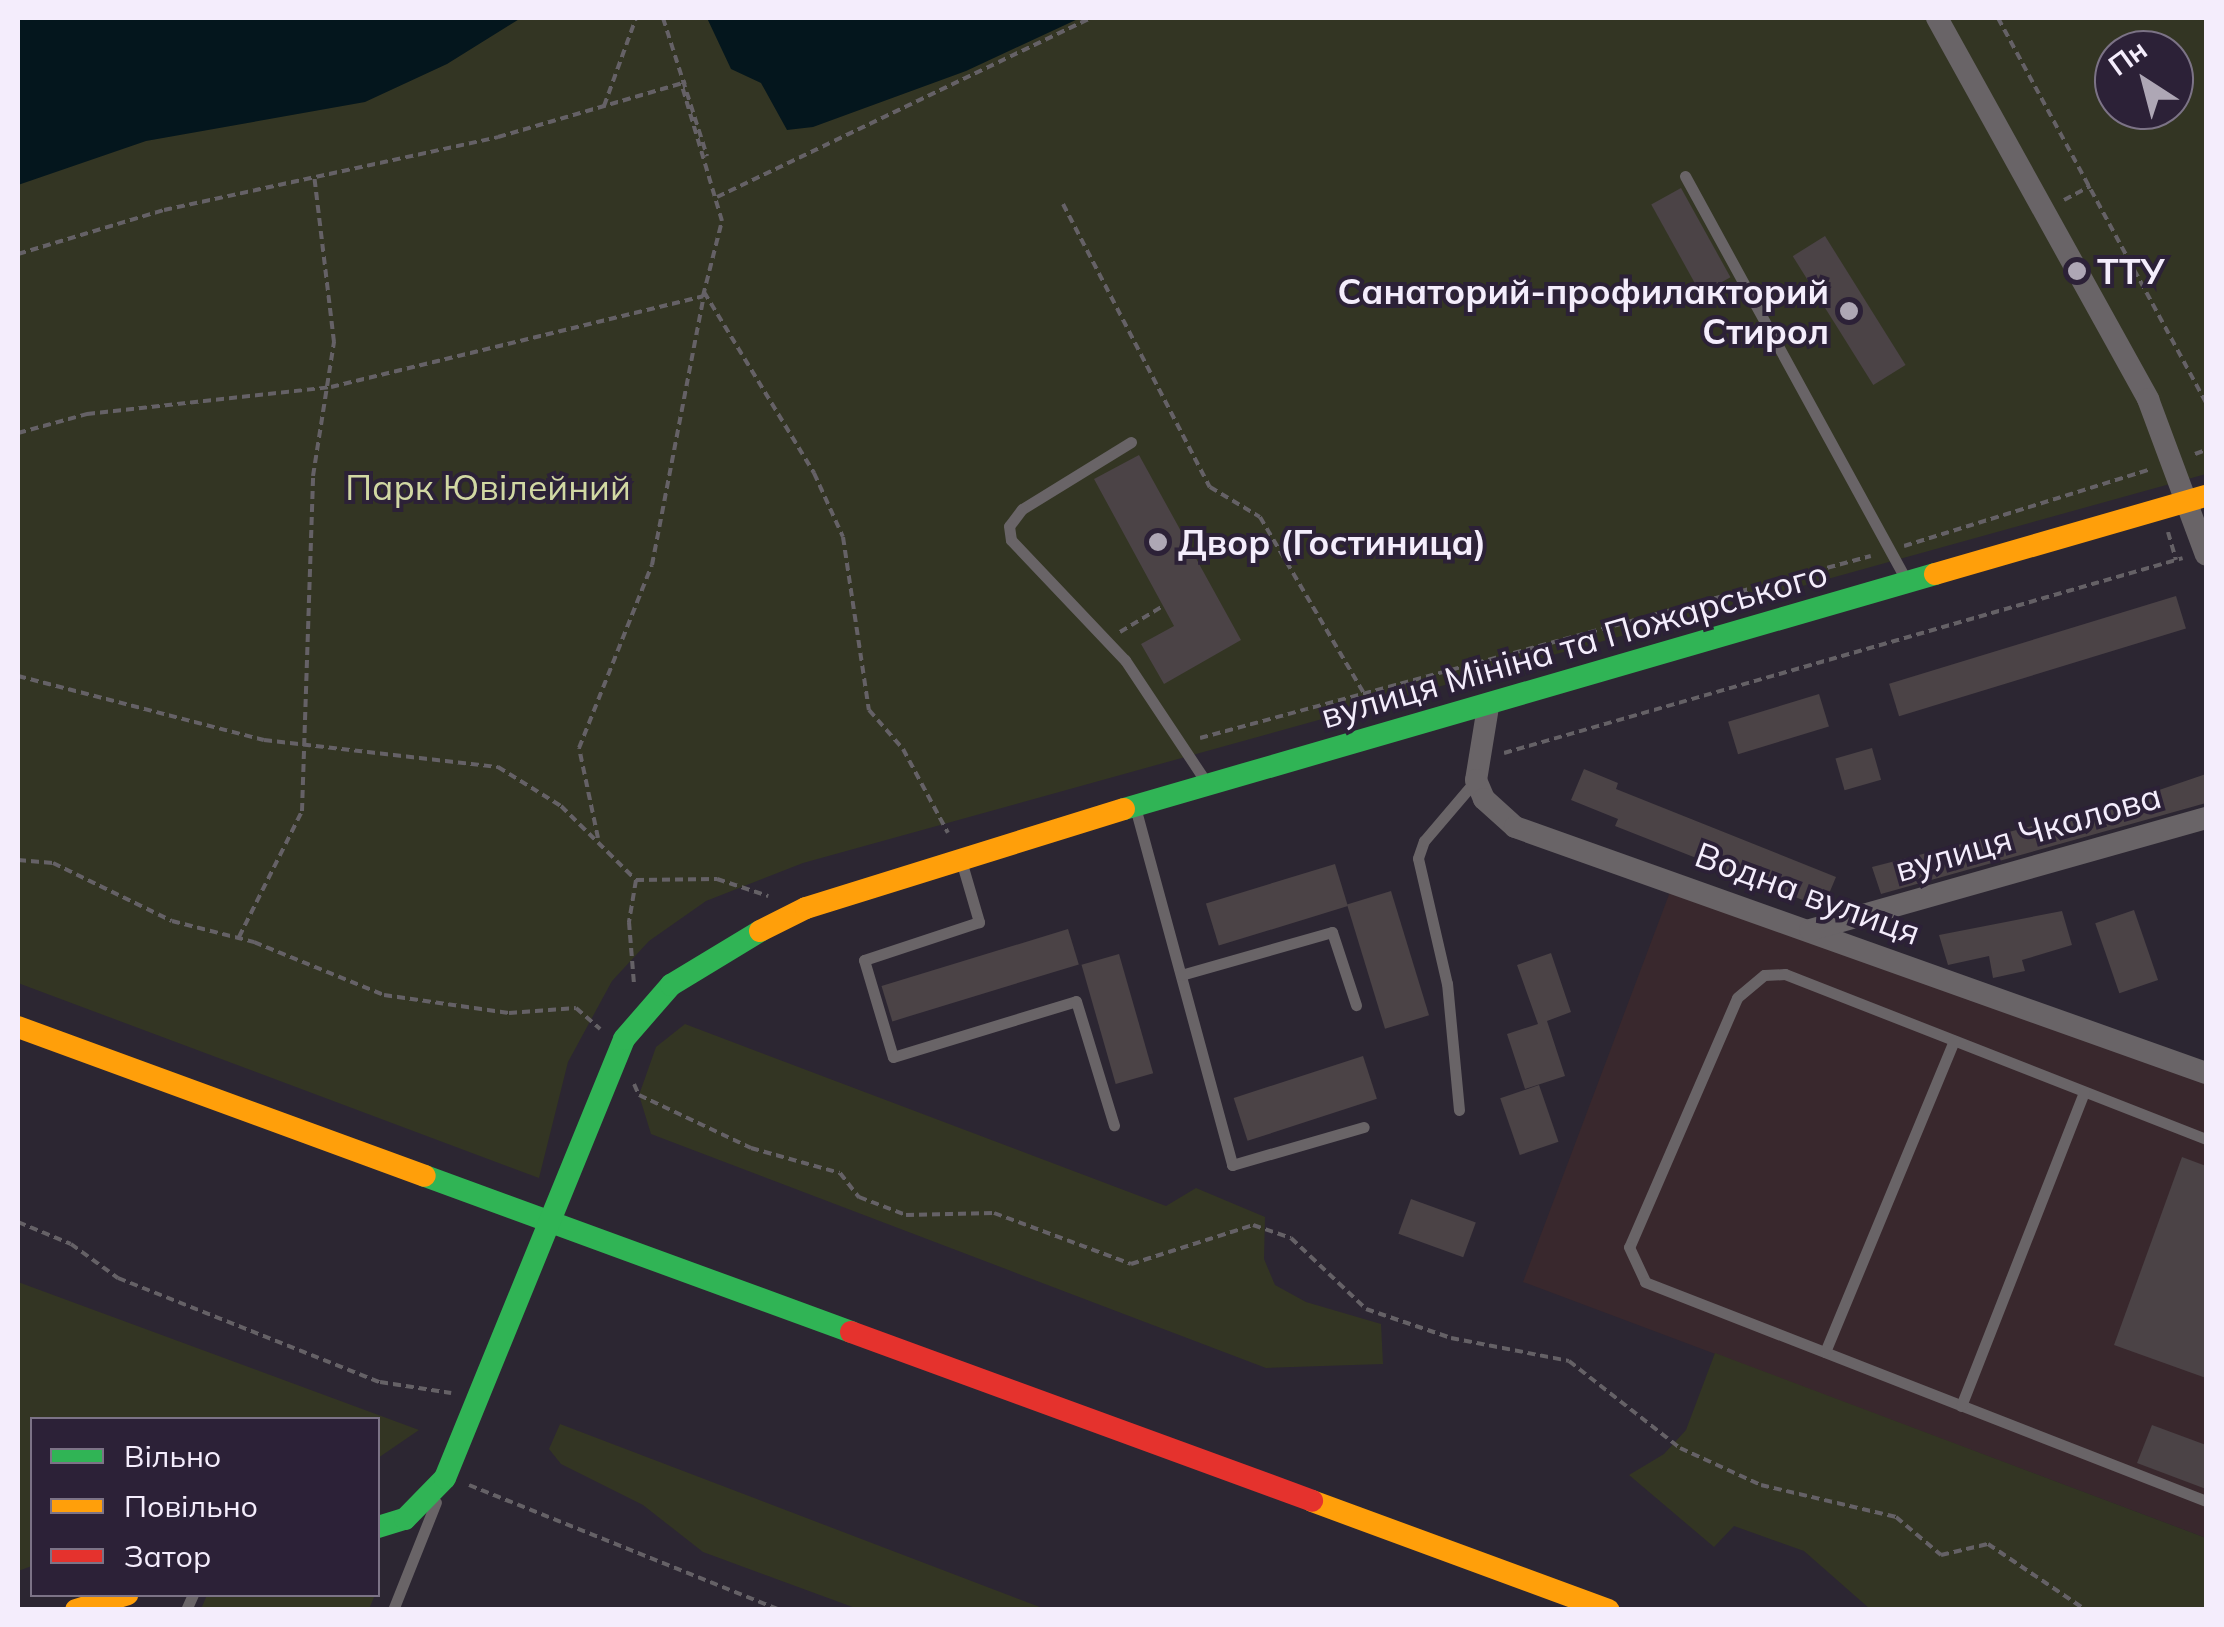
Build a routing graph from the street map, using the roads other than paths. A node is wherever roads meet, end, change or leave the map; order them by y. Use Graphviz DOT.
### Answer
graph roads {
  1 [pos="1937,18"];
  2 [pos="1685,176"];
  3 [pos="1131,442"];
  4 [pos="2199,498"];
  5 [pos="2206,554"];
  6 [pos="1908,584"];
  7 [pos="1488,707"];
  8 [pos="1478,770"];
  9 [pos="1208,786"];
  10 [pos="1134,807"];
  11 [pos="2206,818"];
  12 [pos="960,857"];
  13 [pos="1810,930"];
  14 [pos="1182,975"];
  15 [pos="1356,1005"];
  16 [pos="18,1027"];
  17 [pos="1954,1041"];
  18 [pos="2206,1073"];
  19 [pos="2084,1092"];
  20 [pos="1459,1110"];
  21 [pos="1114,1125"];
  22 [pos="1364,1127"];
  23 [pos="2206,1140"];
  24 [pos="547,1220"];
  25 [pos="1825,1352"];
  26 [pos="1961,1406"];
  27 [pos="445,1478"];
  28 [pos="2206,1501"];
  29 [pos="380,1526"];
  30 [pos="119,1597"];
  31 [pos="90,1607"];
  32 [pos="393,1610"];
  33 [pos="1610,1610"];
  1 -- 4 [label="street"];
  2 -- 6 [label="lane"];
  3 -- 9 [label="lane"];
  4 -- 5 [label="street"];
  4 -- 6 [label="street, вулиця Мініна та Пожарського"];
  6 -- 7 [label="street, вулиця Мініна та Пожарського"];
  7 -- 8 [label="street"];
  7 -- 9 [label="street, вулиця Мініна та Пожарського"];
  8 -- 13 [label="street, Водна вулиця"];
  8 -- 20 [label="lane"];
  9 -- 10 [label="street, вулиця Мініна та Пожарського"];
  10 -- 12 [label="street, вулиця Мініна та Пожарського"];
  10 -- 14 [label="lane"];
  11 -- 13 [label="street, вулиця Чкалова"];
  12 -- 21 [label="lane"];
  12 -- 24 [label="street, вулиця Мініна та Пожарського"];
  13 -- 18 [label="street, Водна вулиця"];
  14 -- 15 [label="lane"];
  14 -- 22 [label="lane"];
  16 -- 24 [label="street"];
  17 -- 19 [label="lane"];
  17 -- 25 [label="lane"];
  17 -- 25 [label="lane"];
  19 -- 23 [label="lane"];
  19 -- 26 [label="lane"];
  24 -- 27 [label="street, вулиця Мініна та Пожарського"];
  24 -- 33 [label="street"];
  25 -- 26 [label="lane"];
  26 -- 28 [label="lane"];
  27 -- 29 [label="street"];
  27 -- 32 [label="lane"];
  30 -- 31 [label="street"];
}
